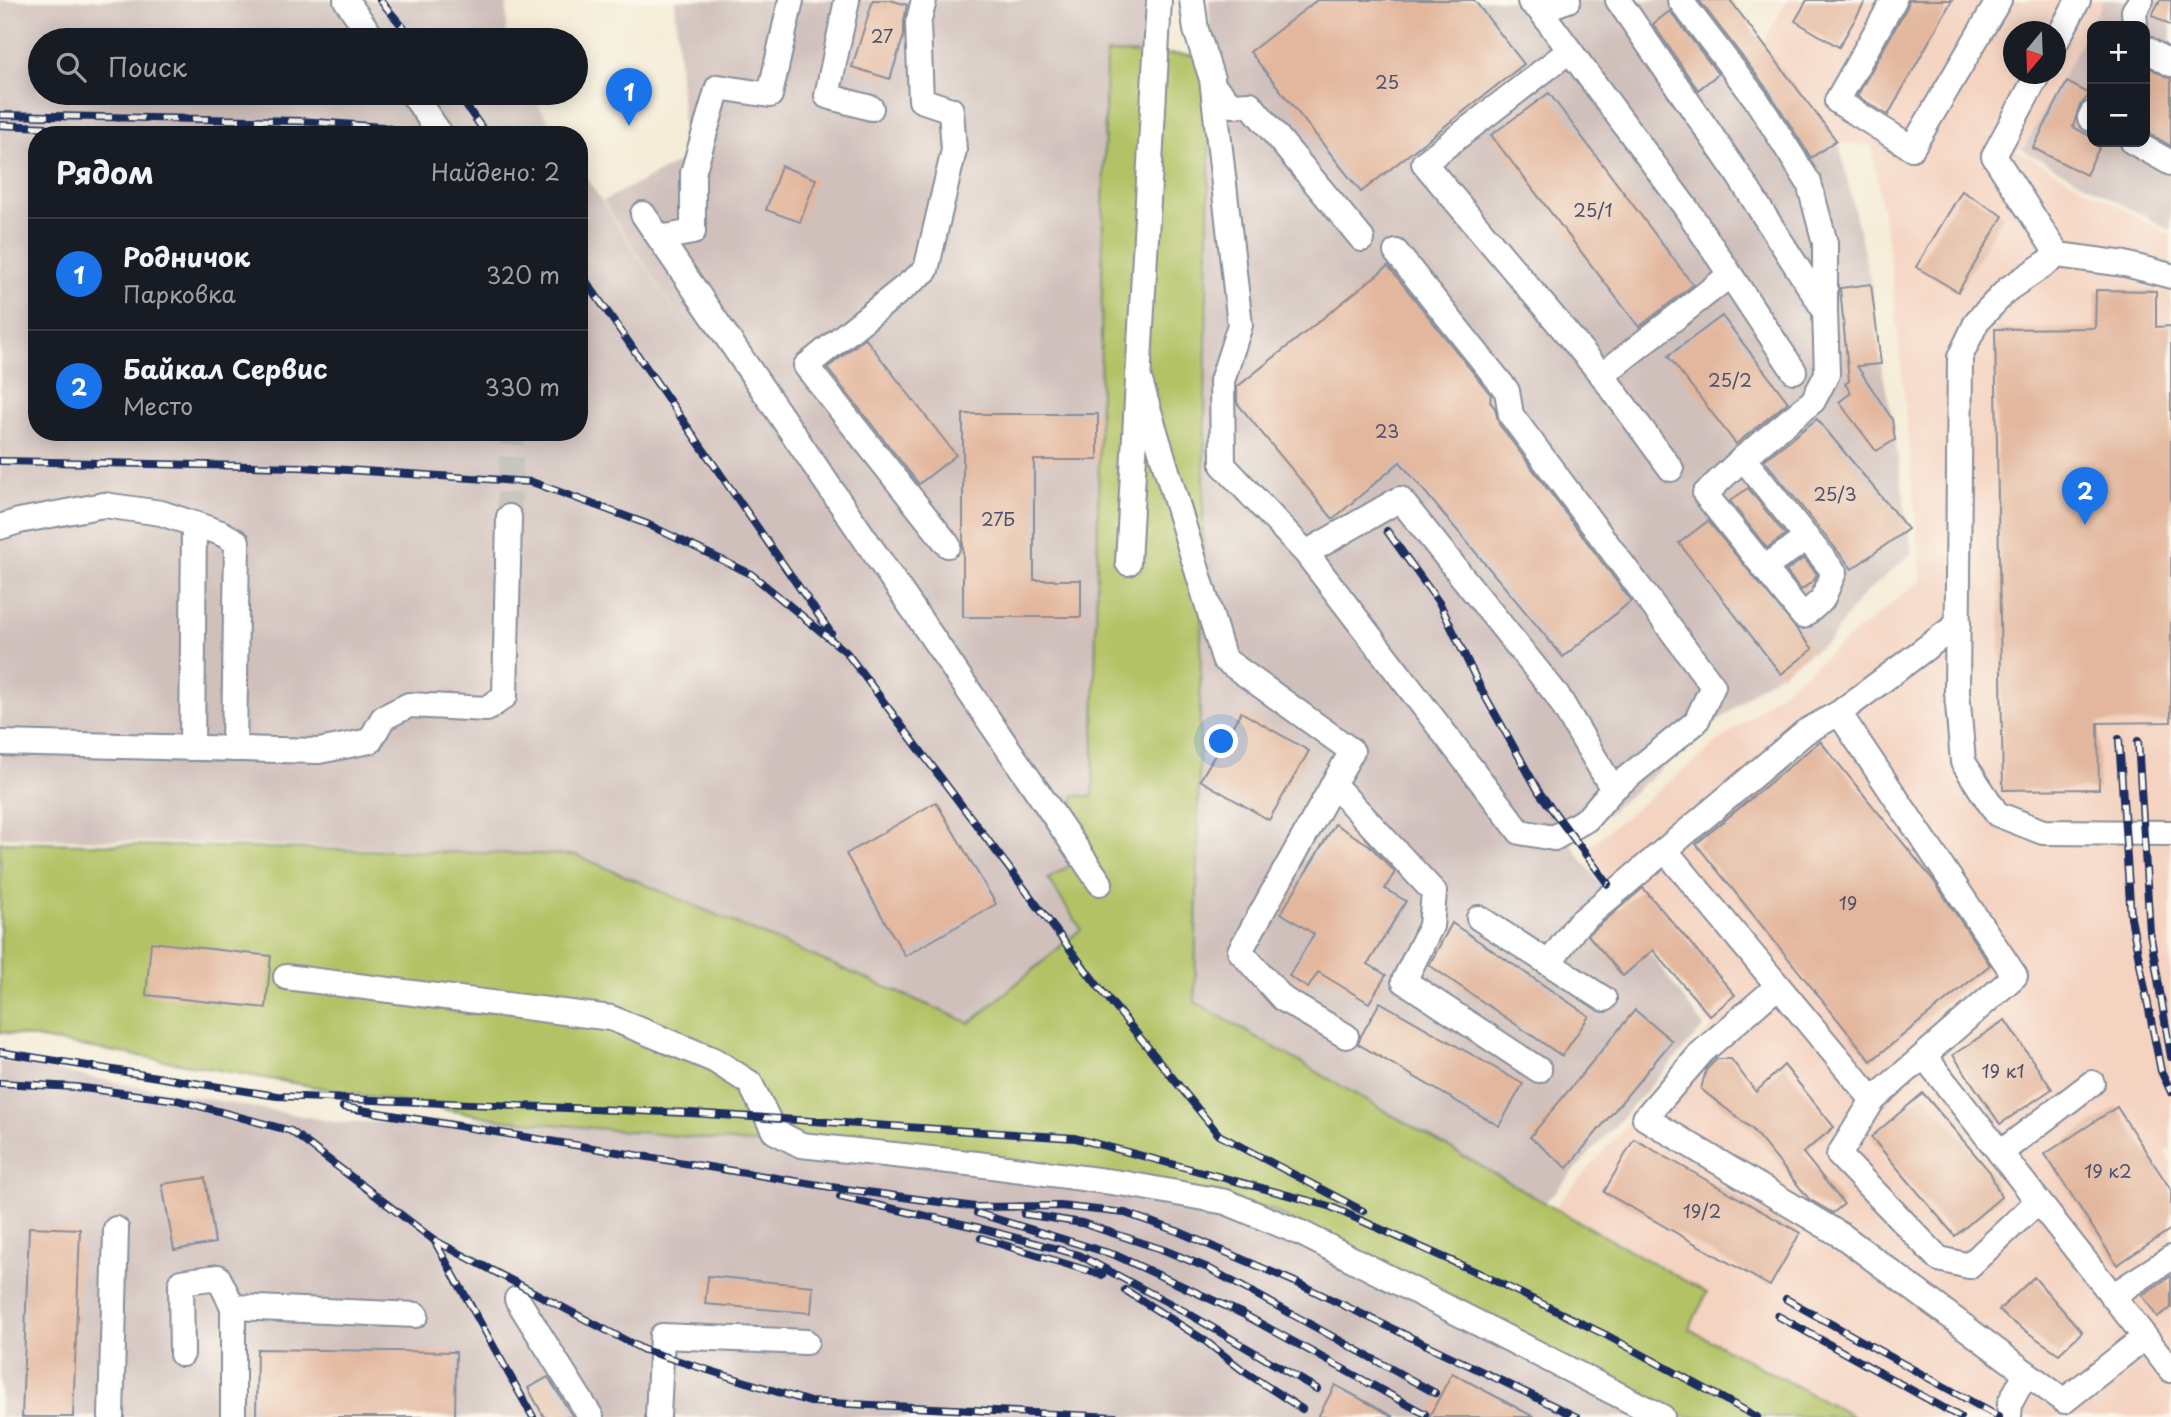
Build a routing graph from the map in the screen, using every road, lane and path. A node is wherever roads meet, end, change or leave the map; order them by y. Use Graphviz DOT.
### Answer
graph roads {
  1 [pos="345,0"];
  2 [pos="791,0"];
  3 [pos="847,0"];
  4 [pos="924,0"];
  5 [pos="1159,0"];
  6 [pos="1192,0"];
  7 [pos="1568,0"];
  8 [pos="1618,0"];
  9 [pos="1680,0"];
  10 [pos="1894,0"];
  11 [pos="1999,0"];
  12 [pos="2078,0"];
  13 [pos="2141,0"];
  14 [pos="1535,5"];
  15 [pos="2135,21"];
  16 [pos="2066,23"];
  17 [pos="365,28"];
  18 [pos="1569,51"];
  19 [pos="2150,51"];
  20 [pos="2171,64"];
  21 [pos="2033,84"];
  22 [pos="1213,86"];
  23 [pos="420,105"];
  24 [pos="871,108"];
  25 [pos="435,126"];
  26 [pos="2142,147"];
  27 [pos="2171,163"];
  28 [pos="643,214"];
  29 [pos="660,238"];
  30 [pos="1362,239"];
  31 [pos="1396,252"];
  32 [pos="2058,255"];
  33 [pos="1730,275"];
  34 [pos="2171,276"];
  35 [pos="1825,312"];
  36 [pos="1794,371"];
  37 [pos="1138,375"];
  38 [pos="1602,375"];
  39 [pos="1743,458"];
  40 [pos="1671,469"];
  41 [pos="509,517"];
  42 [pos="194,524"];
  43 [pos="0,527"];
  44 [pos="1807,538"];
  45 [pos="948,545"];
  46 [pos="1306,553"];
  47 [pos="1128,563"];
  48 [pos="1764,568"];
  49 [pos="1958,624"];
  50 [pos="1839,713"];
  51 [pos="0,743"];
  52 [pos="192,748"];
  53 [pos="234,749"];
  54 [pos="1333,784"];
  55 [pos="1613,789"];
  56 [pos="2171,833"];
  57 [pos="1665,849"];
  58 [pos="1100,883"];
  59 [pos="1479,918"];
  60 [pos="1549,963"];
  61 [pos="286,976"];
  62 [pos="1778,986"];
  63 [pos="1604,999"];
  64 [pos="1346,1036"];
  65 [pos="1924,1056"];
  66 [pos="1539,1070"];
  67 [pos="2092,1083"];
  68 [pos="1873,1100"];
  69 [pos="2000,1153"];
  70 [pos="2038,1201"];
  71 [pos="116,1229"];
  72 [pos="2171,1258"];
  73 [pos="2112,1296"];
  74 [pos="517,1299"];
  75 [pos="233,1307"];
  76 [pos="416,1315"];
  77 [pos="2145,1337"];
  78 [pos="806,1342"];
  79 [pos="182,1354"];
  80 [pos="2171,1370"];
  81 [pos="2026,1373"];
  82 [pos="111,1417"];
  83 [pos="233,1417"];
  84 [pos="591,1417"];
  85 [pos="658,1417"];
  86 [pos="667,1417"];
  87 [pos="1662,1417"];
  88 [pos="2009,1417"];
  1 -- 17 [label="lane"];
  2 -- 29 [label="lane"];
  3 -- 24 [label="lane"];
  4 -- 45 [label="lane"];
  5 -- 37 [label="lane"];
  6 -- 22 [label="lane"];
  7 -- 14 [label="lane"];
  8 -- 35 [label="lane"];
  9 -- 35 [label="lane"];
  10 -- 11 [label="lane"];
  12 -- 16 [label="lane"];
  13 -- 15 [label="lane"];
  14 -- 18 [label="lane"];
  18 -- 33 [label="lane"];
  18 -- 38 [label="lane"];
  19 -- 20 [label="lane"];
  21 -- 32 [label="lane"];
  22 -- 30 [label="lane"];
  22 -- 46 [label="lane"];
  23 -- 25 [label="lane"];
  26 -- 27 [label="lane"];
  28 -- 29 [label="lane"];
  29 -- 58 [label="lane"];
  31 -- 55 [label="lane"];
  32 -- 34 [label="lane"];
  32 -- 49 [label="lane"];
  33 -- 36 [label="lane"];
  33 -- 38 [label="lane"];
  35 -- 39 [label="lane"];
  37 -- 47 [label="lane"];
  37 -- 54 [label="lane"];
  38 -- 40 [label="lane"];
  39 -- 44 [label="lane"];
  39 -- 48 [label="lane"];
  41 -- 53 [label="lane"];
  42 -- 43 [label="lane"];
  42 -- 52 [label="lane"];
  42 -- 53 [label="lane"];
  44 -- 48 [label="lane"];
  44 -- 48 [label="lane"];
  46 -- 55 [label="lane"];
  46 -- 55 [label="lane"];
  49 -- 50 [label="lane"];
  49 -- 56 [label="lane"];
  50 -- 57 [label="lane"];
  50 -- 65 [label="lane"];
  51 -- 52 [label="lane"];
  52 -- 53 [label="lane"];
  54 -- 64 [label="lane"];
  54 -- 66 [label="lane"];
  57 -- 60 [label="lane"];
  57 -- 62 [label="lane"];
  59 -- 60 [label="lane"];
  60 -- 63 [label="lane"];
  61 -- 87 [label="lane"];
  62 -- 68 [label="lane"];
  62 -- 81 [label="lane"];
  65 -- 68 [label="lane"];
  65 -- 69 [label="lane"];
  67 -- 69 [label="lane"];
  68 -- 70 [label="lane"];
  69 -- 70 [label="lane"];
  70 -- 73 [label="lane"];
  71 -- 82 [label="lane"];
  72 -- 73 [label="lane"];
  73 -- 77 [label="lane"];
  74 -- 84 [label="lane"];
  75 -- 76 [label="lane"];
  75 -- 79 [label="lane"];
  75 -- 83 [label="lane"];
  77 -- 80 [label="lane"];
  77 -- 81 [label="lane"];
  78 -- 85 [label="lane"];
  81 -- 88 [label="lane"];
  85 -- 86 [label="lane"];
}
